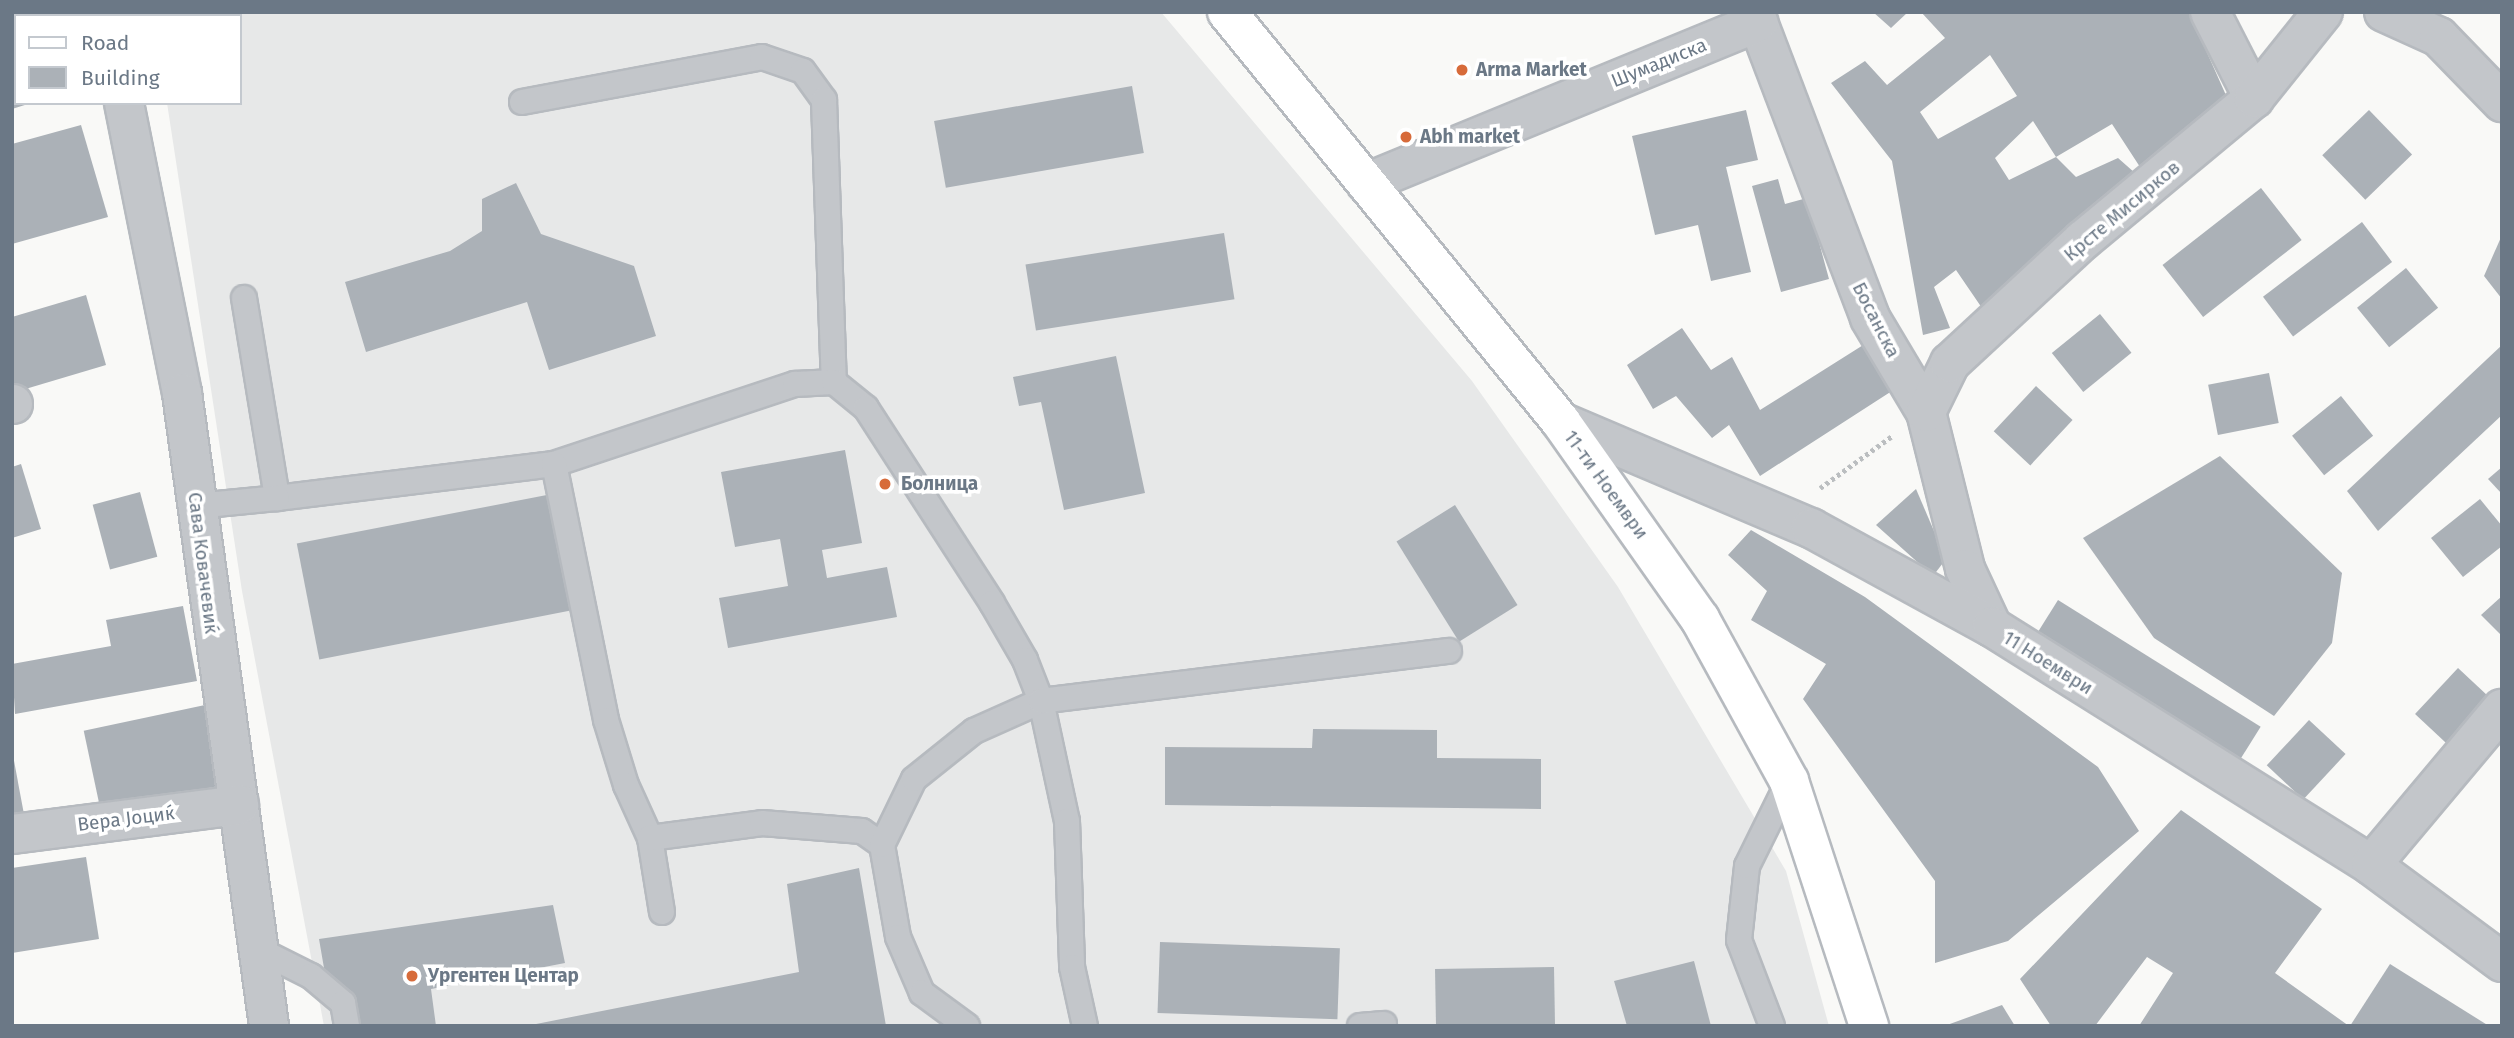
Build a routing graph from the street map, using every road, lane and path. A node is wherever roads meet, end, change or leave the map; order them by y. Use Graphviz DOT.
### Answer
graph roads {
  1 [pos="1227,12"];
  2 [pos="2210,12"];
  3 [pos="2323,12"];
  4 [pos="2384,12"];
  5 [pos="1756,17"];
  6 [pos="2451,25"];
  7 [pos="2254,99"];
  8 [pos="522,102"];
  9 [pos="2502,102"];
  10 [pos="124,105"];
  11 [pos="1366,183"];
  12 [pos="244,298"];
  13 [pos="834,382"];
  14 [pos="1926,412"];
  15 [pos="1561,422"];
  16 [pos="554,464"];
  17 [pos="277,498"];
  18 [pos="196,506"];
  19 [pos="1782,515"];
  20 [pos="1992,627"];
  21 [pos="1450,651"];
  22 [pos="1041,701"];
  23 [pos="2502,709"];
  24 [pos="1789,781"];
  25 [pos="239,805"];
  26 [pos="12,834"];
  27 [pos="650,838"];
  28 [pos="882,845"];
  29 [pos="2371,865"];
  30 [pos="662,912"];
  31 [pos="259,950"];
  32 [pos="2502,962"];
  33 [pos="269,1026"];
  34 [pos="347,1026"];
  35 [pos="967,1026"];
  36 [pos="1085,1026"];
  37 [pos="1772,1026"];
  38 [pos="1869,1026"];
  1 -- 11 [label="main road, 11-ти Ноември"];
  2 -- 7 [label="street"];
  3 -- 7 [label="street, Крсте Мисирков"];
  4 -- 6 [label="street"];
  5 -- 11 [label="street, Шумадиска"];
  5 -- 14 [label="street, Босанска"];
  6 -- 9 [label="street"];
  7 -- 14 [label="street, Крсте Мисирков"];
  8 -- 13 [label="lane"];
  10 -- 18 [label="street, Сава Ковачевиќ"];
  11 -- 15 [label="main road, 11-ти Ноември"];
  12 -- 17 [label="lane"];
  13 -- 16 [label="lane"];
  13 -- 22 [label="lane"];
  14 -- 19 [label="path"];
  14 -- 20 [label="street, Босанска"];
  15 -- 19 [label="street, 11 Ноември"];
  15 -- 24 [label="main road, 11-ти Ноември"];
  16 -- 17 [label="lane"];
  16 -- 27 [label="lane"];
  17 -- 18 [label="lane"];
  18 -- 25 [label="street, Сава Ковачевиќ"];
  19 -- 20 [label="street, 11 Ноември"];
  20 -- 29 [label="street, 11 Ноември"];
  21 -- 22 [label="lane"];
  22 -- 28 [label="lane"];
  22 -- 36 [label="lane"];
  23 -- 29 [label="street"];
  24 -- 37 [label="lane"];
  24 -- 38 [label="main road, 11-ти Ноември"];
  25 -- 26 [label="street, Вера Јоциќ"];
  25 -- 31 [label="street, Сава Ковачевиќ"];
  27 -- 28 [label="lane"];
  27 -- 30 [label="lane"];
  28 -- 35 [label="lane"];
  29 -- 32 [label="street, 11 Ноември"];
  31 -- 33 [label="street, Сава Ковачевиќ"];
  31 -- 34 [label="lane"];
}
